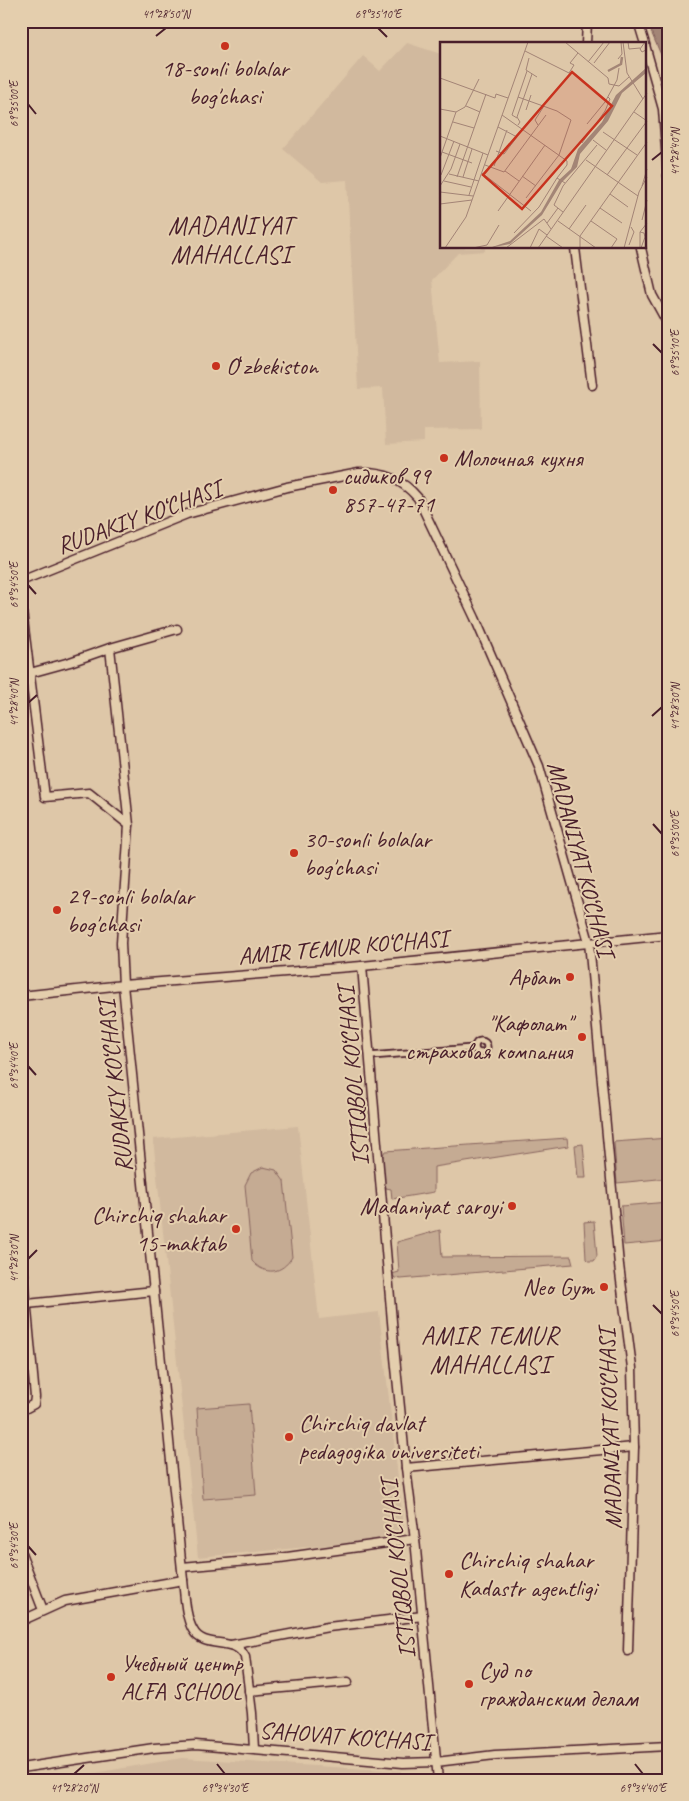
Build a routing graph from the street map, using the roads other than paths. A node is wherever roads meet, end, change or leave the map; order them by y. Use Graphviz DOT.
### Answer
graph roads {
  1 [pos="587,21"];
  2 [pos="638,21"];
  3 [pos="586,42"];
  4 [pos="644,42"];
  5 [pos="646,48"];
  6 [pos="668,176"];
  7 [pos="575,249"];
  8 [pos="642,249"];
  9 [pos="668,324"];
  10 [pos="592,385"];
  11 [pos="359,473"];
  12 [pos="21,581"];
  13 [pos="21,604"];
  14 [pos="177,629"];
  15 [pos="110,648"];
  16 [pos="30,673"];
  17 [pos="129,825"];
  18 [pos="668,935"];
  19 [pos="589,942"];
  20 [pos="362,966"];
  21 [pos="123,985"];
  22 [pos="21,996"];
  23 [pos="474,1048"];
  24 [pos="370,1056"];
  25 [pos="21,1246"];
  26 [pos="154,1291"];
  27 [pos="27,1304"];
  28 [pos="21,1411"];
  29 [pos="634,1447"];
  30 [pos="406,1468"];
  31 [pos="415,1539"];
  32 [pos="21,1553"];
  33 [pos="182,1567"];
  34 [pos="183,1580"];
  35 [pos="43,1610"];
  36 [pos="423,1616"];
  37 [pos="21,1621"];
  38 [pos="231,1645"];
  39 [pos="628,1652"];
  40 [pos="348,1682"];
  41 [pos="249,1691"];
  42 [pos="668,1746"];
  43 [pos="254,1749"];
  44 [pos="436,1762"];
  45 [pos="21,1768"];
  46 [pos="438,1780"];
  1 -- 3 [label="street"];
  2 -- 4 [label="street"];
  5 -- 6 [label="street"];
  7 -- 10 [label="street"];
  8 -- 9 [label="street"];
  11 -- 12 [label="street, RUDAKIY KO‘CHASI"];
  11 -- 19 [label="street, MADANIYAT KO‘CHASI"];
  13 -- 16 [label="street"];
  14 -- 15 [label="street"];
  15 -- 16 [label="street"];
  15 -- 17 [label="street, RUDAKIY KO‘CHASI"];
  16 -- 17 [label="street"];
  17 -- 21 [label="street, RUDAKIY KO‘CHASI"];
  18 -- 19 [label="street, AMIR TEMUR KO‘CHASI"];
  19 -- 20 [label="street, AMIR TEMUR KO‘CHASI"];
  19 -- 29 [label="street, MADANIYAT KO‘CHASI"];
  20 -- 21 [label="street, AMIR TEMUR KO‘CHASI"];
  20 -- 24 [label="street, ISTIQBOL KO‘CHASI"];
  21 -- 22 [label="street, AMIR TEMUR KO‘CHASI"];
  21 -- 26 [label="street, RUDAKIY KO‘CHASI"];
  23 -- 24 [label="street"];
  24 -- 30 [label="street, ISTIQBOL KO‘CHASI"];
  25 -- 27 [label="street"];
  26 -- 27 [label="street"];
  26 -- 33 [label="street, RUDAKIY KO‘CHASI"];
  27 -- 28 [label="street"];
  29 -- 30 [label="street"];
  29 -- 39 [label="street, MADANIYAT KO‘CHASI"];
  30 -- 31 [label="street, ISTIQBOL KO‘CHASI"];
  31 -- 33 [label="street"];
  31 -- 36 [label="street, ISTIQBOL KO‘CHASI"];
  32 -- 35 [label="street"];
  33 -- 34 [label="street, RUDAKIY KO‘CHASI"];
  34 -- 35 [label="street"];
  34 -- 38 [label="street, RUDAKIY KO‘CHASI"];
  35 -- 37 [label="street"];
  36 -- 38 [label="street, RUDAKIY KO‘CHASI"];
  36 -- 44 [label="street, ISTIQBOL KO‘CHASI"];
  38 -- 41 [label="street"];
  40 -- 41 [label="street"];
  41 -- 43 [label="street"];
  42 -- 44 [label="street, SAHOVAT KO‘CHASI"];
  43 -- 44 [label="street, SAHOVAT KO‘CHASI"];
  43 -- 45 [label="street, SAHOVAT KO‘CHASI"];
  44 -- 46 [label="street, ISTIQBOL KO‘CHASI"];
}
